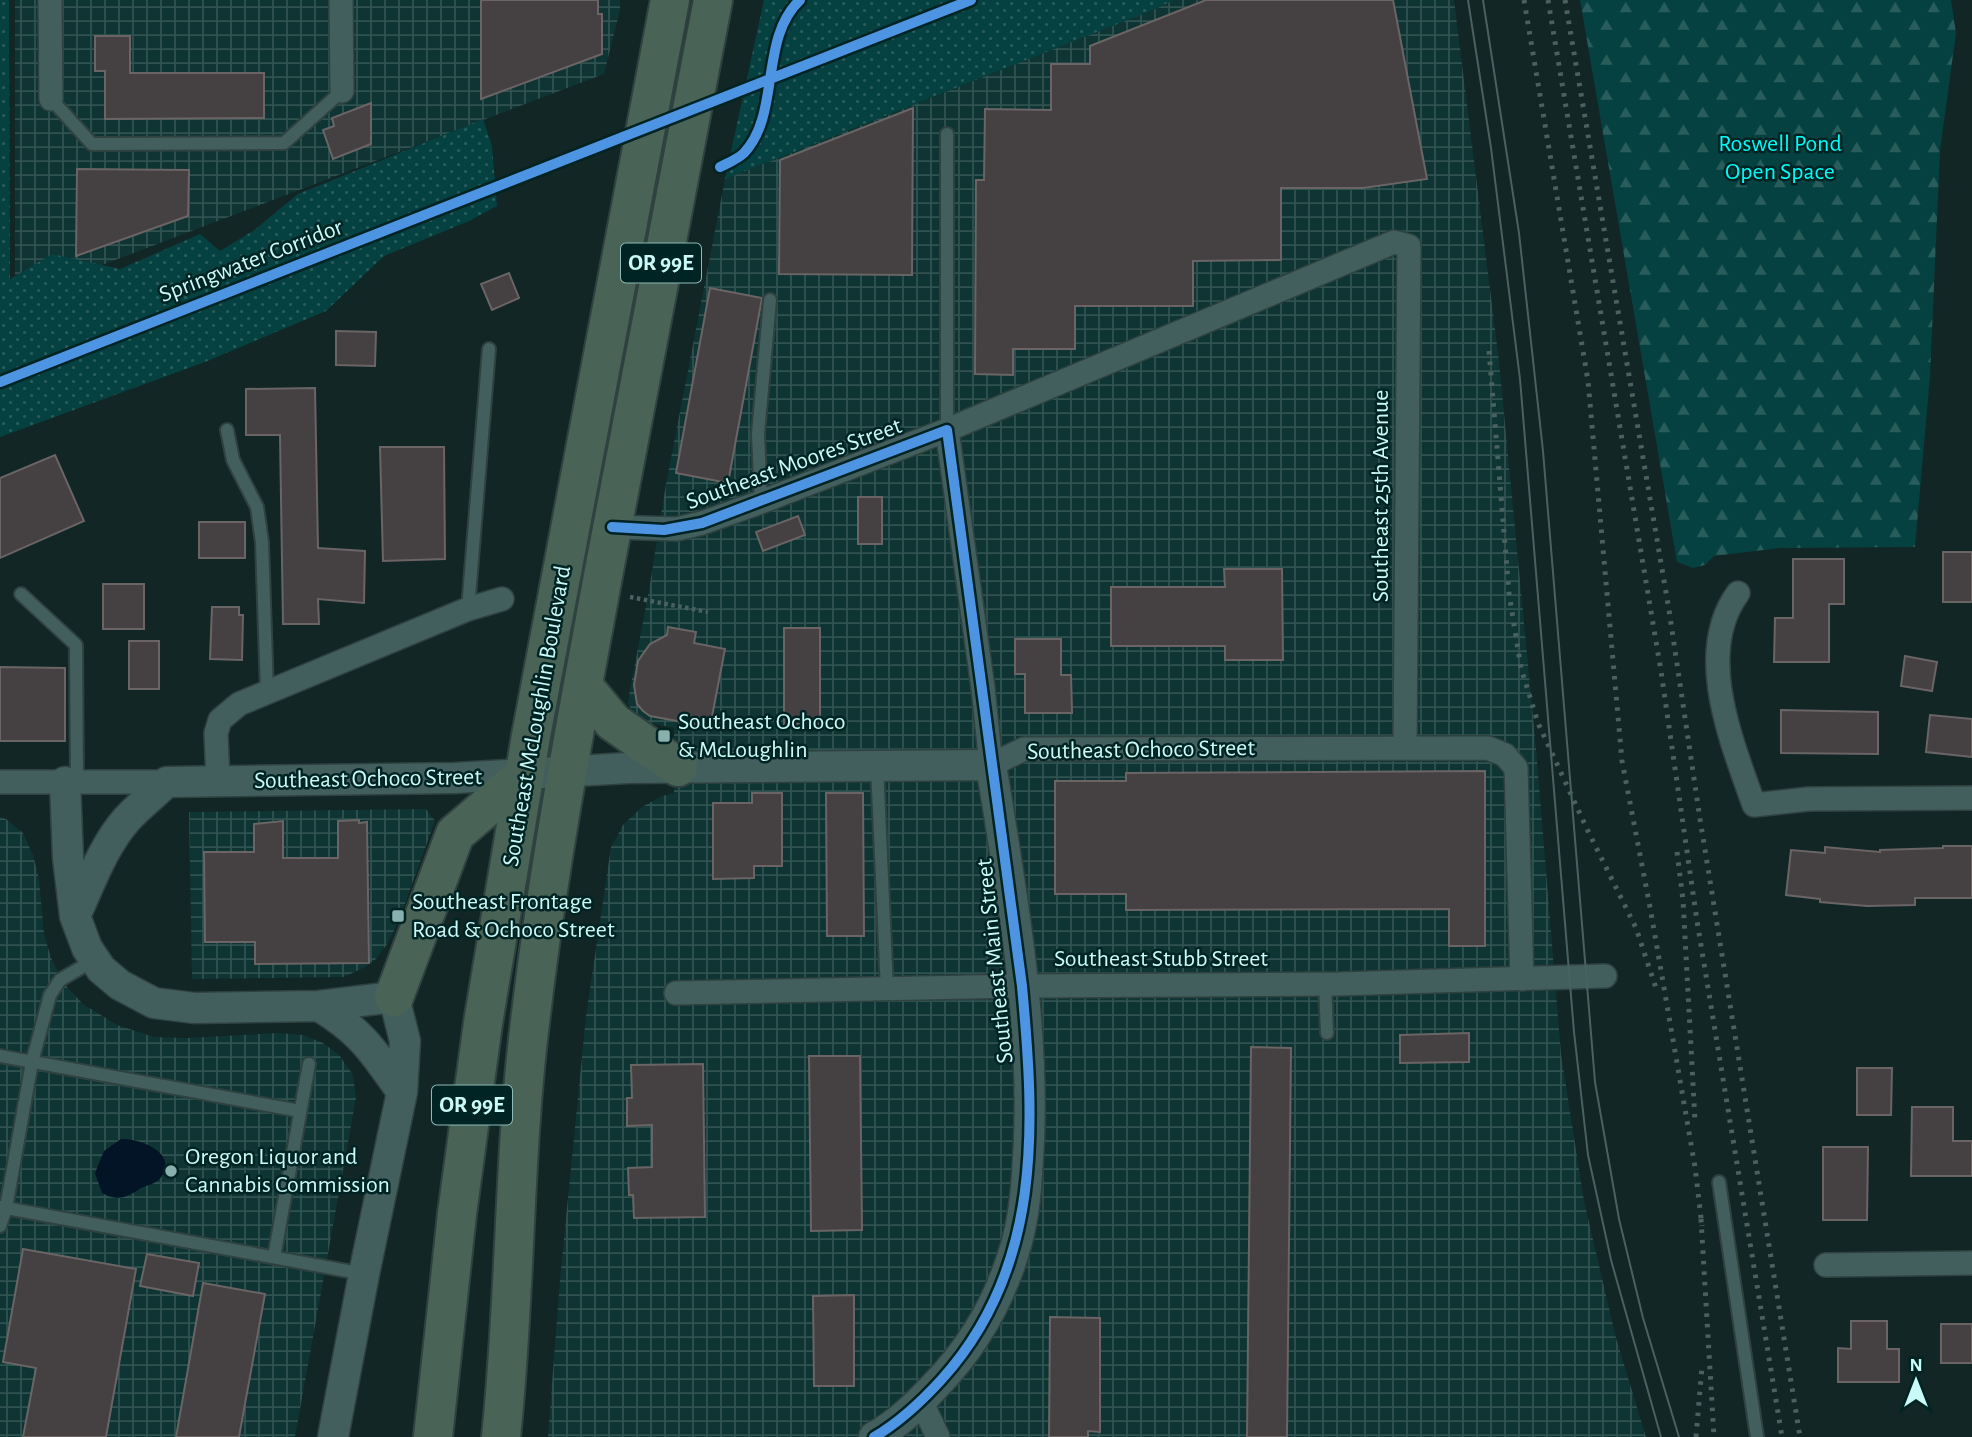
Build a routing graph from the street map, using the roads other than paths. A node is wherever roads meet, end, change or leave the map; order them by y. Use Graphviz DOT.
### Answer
graph roads {
  1 [pos="50,0"];
  2 [pos="341,0"];
  3 [pos="670,0"];
  4 [pos="713,0"];
  5 [pos="342,91"];
  6 [pos="51,99"];
  7 [pos="947,134"];
  8 [pos="1409,246"];
  9 [pos="770,300"];
  10 [pos="489,349"];
  11 [pos="227,430"];
  12 [pos="947,430"];
  13 [pos="761,502"];
  14 [pos="612,527"];
  15 [pos="1738,593"];
  16 [pos="21,594"];
  17 [pos="502,599"];
  18 [pos="468,609"];
  19 [pos="583,686"];
  20 [pos="267,692"];
  21 [pos="1405,747"];
  22 [pos="991,765"];
  23 [pos="877,766"];
  24 [pos="678,767"];
  25 [pos="567,771"];
  26 [pos="525,774"];
  27 [pos="0,782"];
  28 [pos="71,782"];
  29 [pos="167,782"];
  30 [pos="218,782"];
  31 [pos="1972,798"];
  32 [pos="75,916"];
  33 [pos="95,960"];
  34 [pos="1605,976"];
  35 [pos="1522,979"];
  36 [pos="1325,984"];
  37 [pos="1022,986"];
  38 [pos="887,990"];
  39 [pos="676,993"];
  40 [pos="394,998"];
  41 [pos="319,1006"];
  42 [pos="1327,1033"];
  43 [pos="0,1056"];
  44 [pos="32,1062"];
  45 [pos="309,1064"];
  46 [pos="402,1092"];
  47 [pos="300,1111"];
  48 [pos="1719,1182"];
  49 [pos="3,1208"];
  50 [pos="0,1226"];
  51 [pos="274,1257"];
  52 [pos="1972,1263"];
  53 [pos="1826,1265"];
  54 [pos="364,1273"];
  55 [pos="921,1401"];
  56 [pos="334,1437"];
  57 [pos="433,1437"];
  58 [pos="500,1437"];
  59 [pos="874,1437"];
  60 [pos="938,1437"];
  61 [pos="1757,1437"];
  1 -- 6 [label="street"];
  2 -- 5 [label="street"];
  3 -- 26 [label="highway, Southeast McLoughlin Boulevard / OR 99E"];
  4 -- 14 [label="highway, Southeast McLoughlin Boulevard / OR 99E"];
  5 -- 6 [label="lane"];
  7 -- 12 [label="lane"];
  8 -- 12 [label="street, Southeast Moores Street"];
  8 -- 21 [label="street, Southeast 25th Avenue"];
  9 -- 13 [label="lane"];
  10 -- 18 [label="lane"];
  11 -- 20 [label="lane"];
  12 -- 13 [label="street, Southeast Moores Street"];
  12 -- 22 [label="street, Southeast Main Street"];
  13 -- 14 [label="street, Southeast Moores Street"];
  14 -- 19 [label="highway, Southeast McLoughlin Boulevard / OR 99E"];
  15 -- 31 [label="street"];
  16 -- 28 [label="lane"];
  17 -- 18 [label="street"];
  18 -- 20 [label="street"];
  19 -- 24 [label="highway"];
  19 -- 25 [label="highway, Southeast McLoughlin Boulevard / OR 99E"];
  20 -- 30 [label="street"];
  21 -- 22 [label="street, Southeast Ochoco Street"];
  21 -- 35 [label="street, Southeast Ochoco Street"];
  22 -- 23 [label="street, Southeast Ochoco Street"];
  22 -- 37 [label="street, Southeast Main Street"];
  23 -- 24 [label="street, Southeast Ochoco Street"];
  23 -- 38 [label="lane"];
  24 -- 25 [label="street, Southeast Ochoco Street"];
  25 -- 26 [label="street, Southeast Ochoco Street"];
  25 -- 58 [label="highway, Southeast McLoughlin Boulevard / OR 99E"];
  26 -- 30 [label="street, Southeast Ochoco Street"];
  26 -- 40 [label="highway"];
  26 -- 57 [label="highway, Southeast McLoughlin Boulevard / OR 99E"];
  27 -- 28 [label="street, Southeast Ochoco Street"];
  28 -- 29 [label="street, Southeast Ochoco Street"];
  28 -- 32 [label="street"];
  29 -- 30 [label="street, Southeast Ochoco Street"];
  29 -- 32 [label="street"];
  32 -- 33 [label="street"];
  33 -- 41 [label="street"];
  33 -- 44 [label="lane"];
  34 -- 35 [label="street, Southeast Stubb Street"];
  35 -- 36 [label="street, Southeast Stubb Street"];
  36 -- 37 [label="street, Southeast Stubb Street"];
  36 -- 42 [label="lane"];
  37 -- 38 [label="street, Southeast Stubb Street"];
  37 -- 55 [label="street, Southeast Main Street"];
  38 -- 39 [label="street, Southeast Stubb Street"];
  40 -- 41 [label="street"];
  40 -- 46 [label="street"];
  41 -- 46 [label="street"];
  43 -- 44 [label="lane"];
  44 -- 47 [label="lane"];
  44 -- 49 [label="lane"];
  45 -- 47 [label="lane"];
  46 -- 54 [label="street"];
  47 -- 51 [label="lane"];
  48 -- 61 [label="lane"];
  49 -- 50 [label="lane"];
  49 -- 51 [label="lane"];
  51 -- 54 [label="lane"];
  52 -- 53 [label="street"];
  54 -- 56 [label="street"];
  55 -- 59 [label="street, Southeast Main Street"];
  55 -- 60 [label="street"];
}
